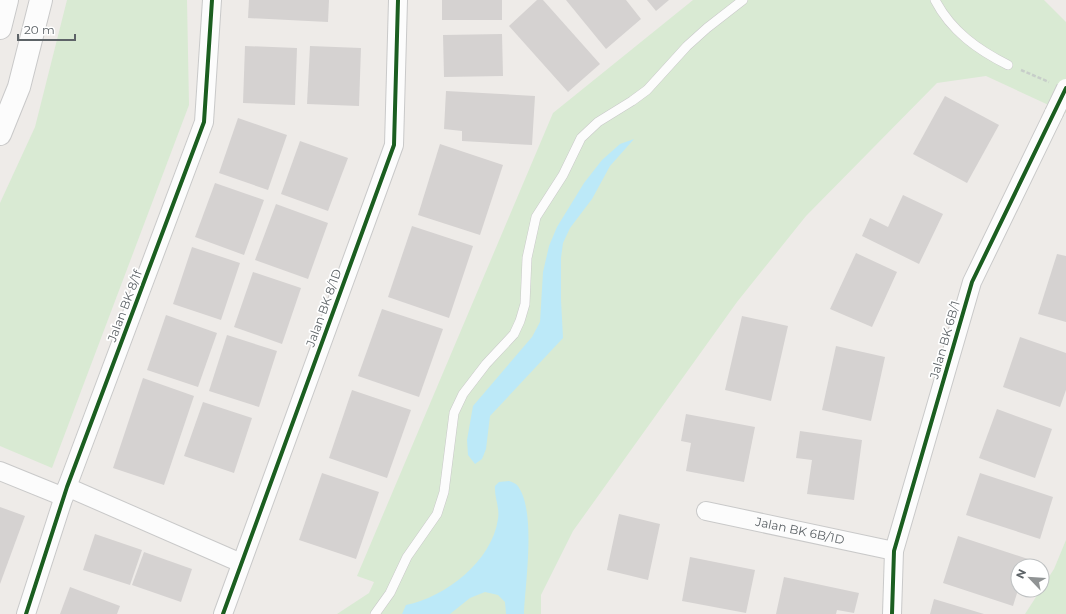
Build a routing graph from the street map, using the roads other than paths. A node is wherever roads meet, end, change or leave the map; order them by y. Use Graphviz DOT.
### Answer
graph roads {
  1 [pos="7,0"];
  2 [pos="41,0"];
  3 [pos="212,0"];
  4 [pos="398,0"];
  5 [pos="743,0"];
  6 [pos="935,0"];
  7 [pos="0,28"];
  8 [pos="1008,64"];
  9 [pos="1059,85"];
  10 [pos="0,134"];
  11 [pos="0,471"];
  12 [pos="65,492"];
  13 [pos="706,511"];
  14 [pos="894,550"];
  15 [pos="241,563"];
  16 [pos="26,614"];
  17 [pos="223,614"];
  18 [pos="375,614"];
  19 [pos="892,614"];
  1 -- 7 [label="street"];
  2 -- 10 [label="street"];
  3 -- 12 [label="street, Jalan BK 8/1f"];
  4 -- 15 [label="street, Jalan BK 8/1D"];
  5 -- 18 [label="lane"];
  6 -- 8 [label="lane"];
  9 -- 14 [label="street, Jalan BK 6B/1, bridge"];
  11 -- 12 [label="street"];
  12 -- 15 [label="street"];
  12 -- 16 [label="street, Jalan BK 8/1f"];
  13 -- 14 [label="street, Jalan BK 6B/1D"];
  14 -- 19 [label="street, Jalan BK 6B/1"];
  15 -- 17 [label="street, Jalan BK 8/1D"];
}
